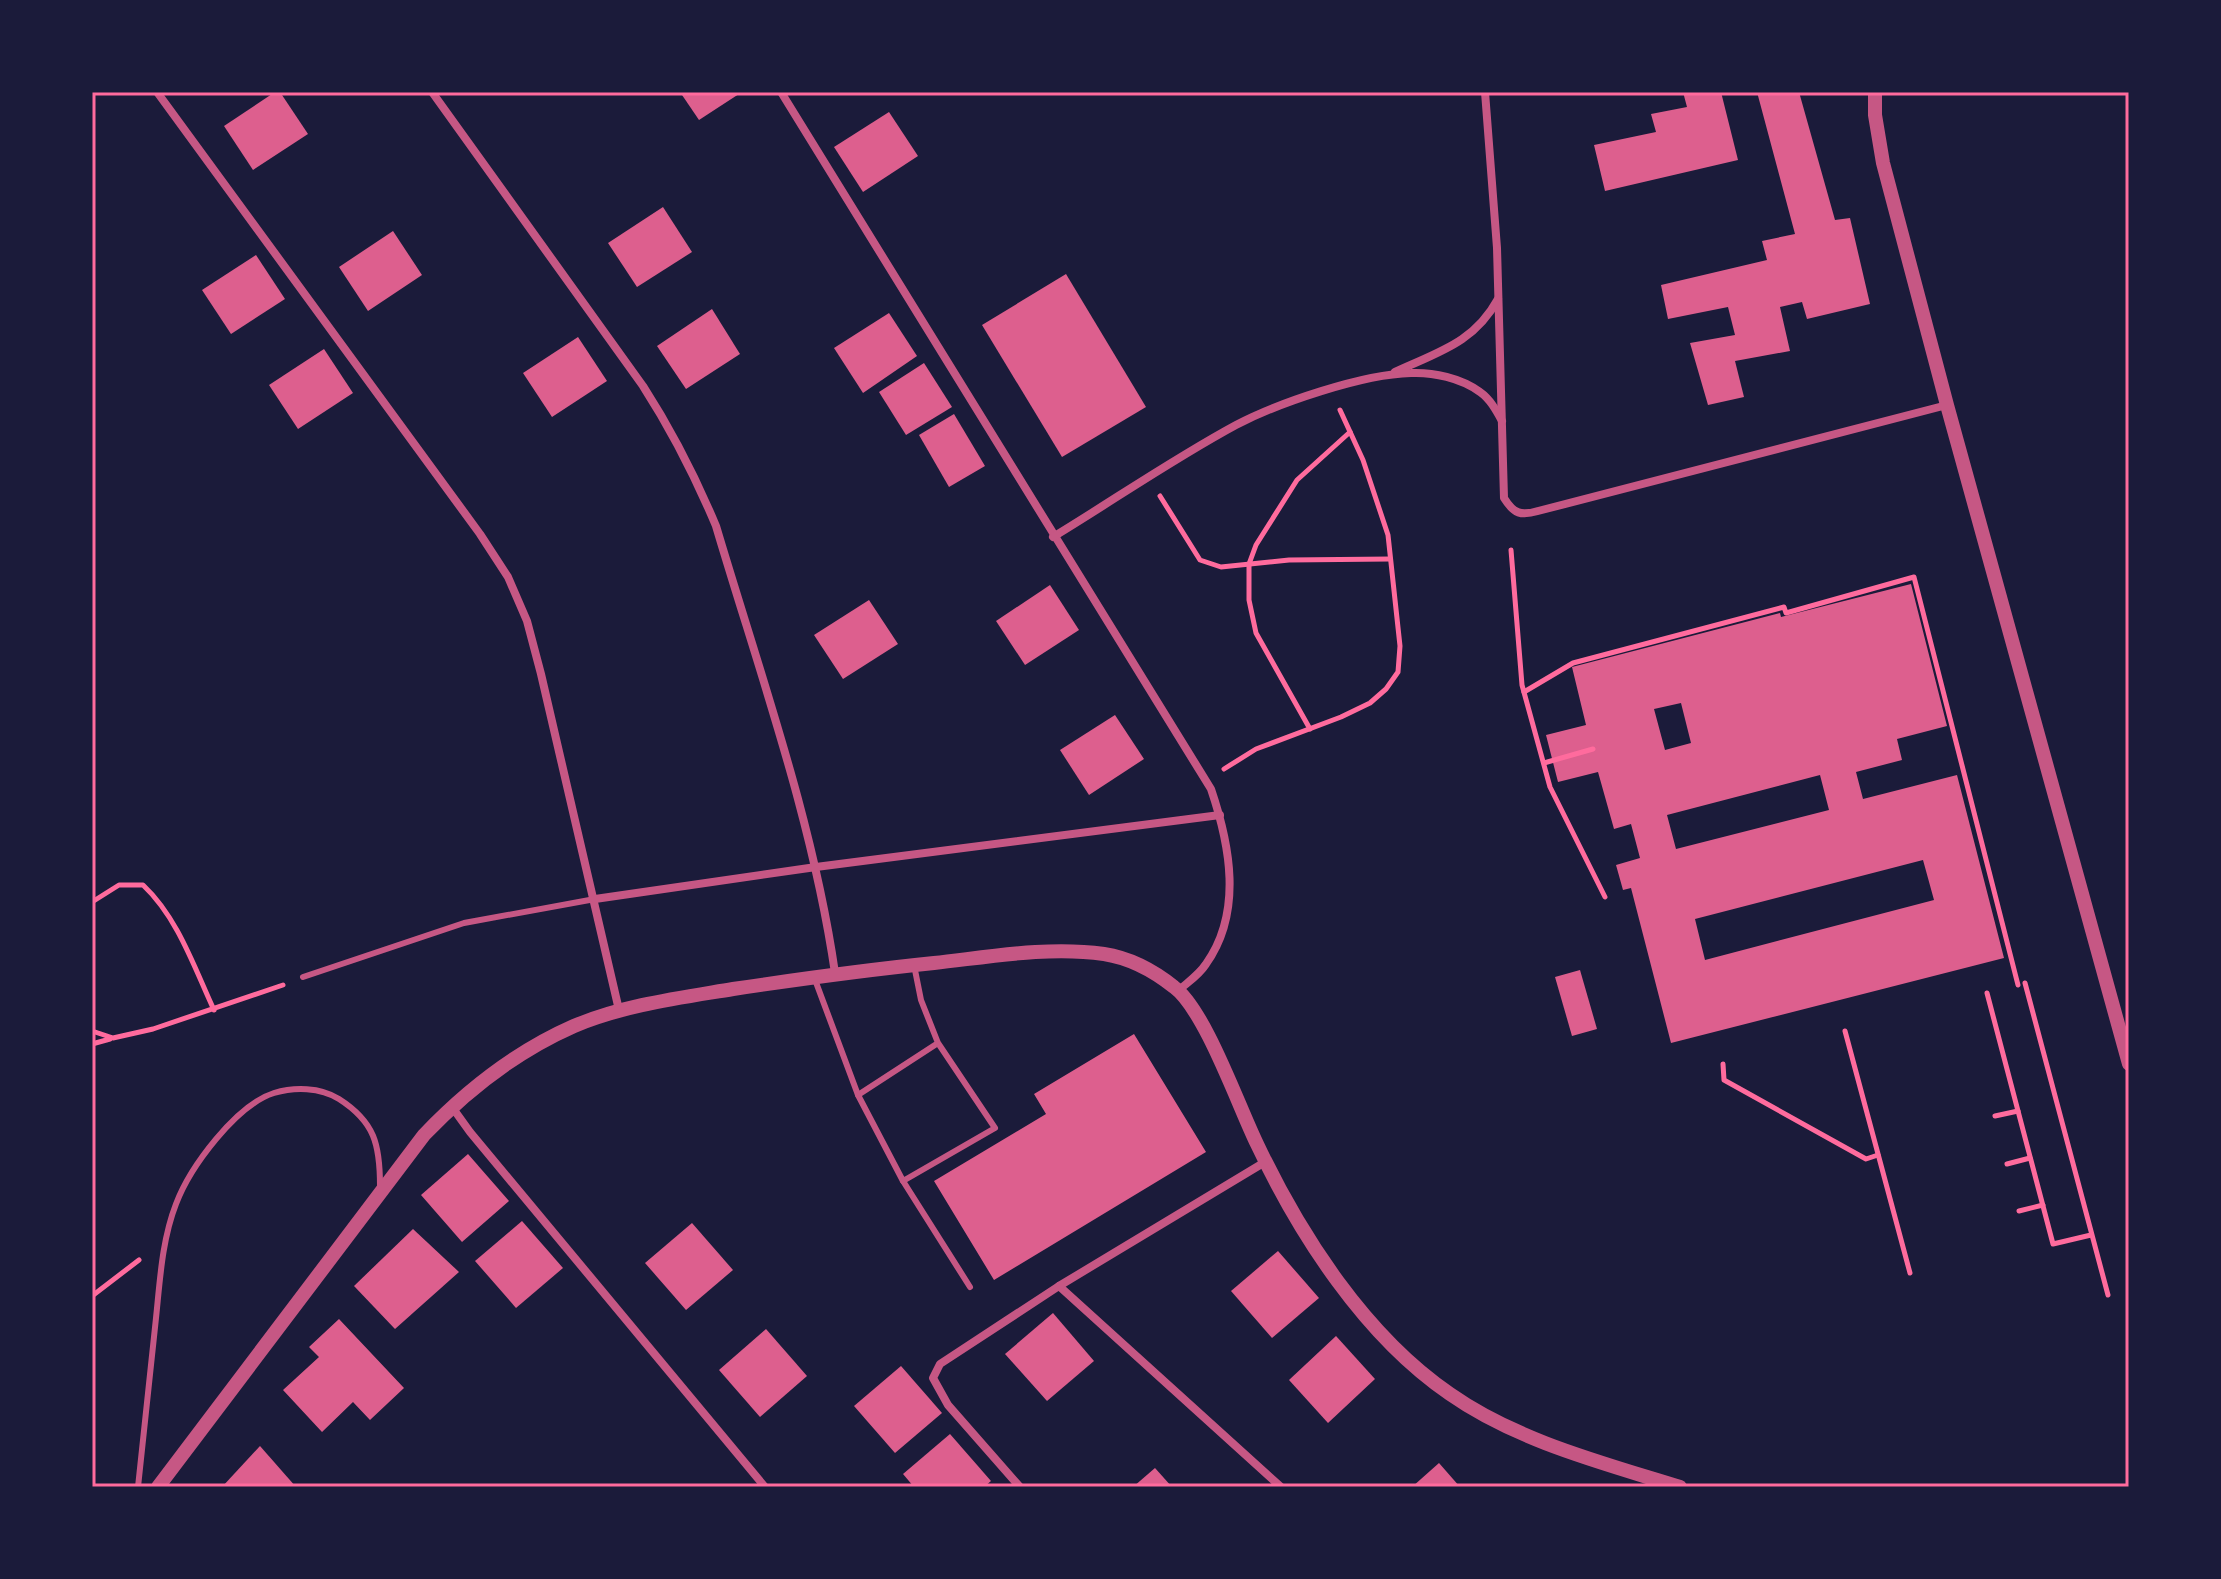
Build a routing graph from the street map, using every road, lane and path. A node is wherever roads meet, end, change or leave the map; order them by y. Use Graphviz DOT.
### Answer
graph roads {
  1 [pos="157,92"];
  2 [pos="432,92"];
  3 [pos="781,92"];
  4 [pos="1485,92"];
  5 [pos="1875,92"];
  6 [pos="1498,298"];
  7 [pos="1390,374"];
  8 [pos="1331,389"];
  9 [pos="1947,405"];
  10 [pos="1502,421"];
  11 [pos="1350,432"];
  12 [pos="1149,478"];
  13 [pos="1053,537"];
  14 [pos="1511,550"];
  15 [pos="1390,559"];
  16 [pos="1249,564"];
  17 [pos="1524,692"];
  18 [pos="1310,729"];
  19 [pos="1593,749"];
  20 [pos="1543,763"];
  21 [pos="1206,780"];
  22 [pos="1220,815"];
  23 [pos="816,867"];
  24 [pos="1605,897"];
  25 [pos="595,899"];
  26 [pos="92,902"];
  27 [pos="914,965"];
  28 [pos="835,973"];
  29 [pos="303,977"];
  30 [pos="814,977"];
  31 [pos="1179,990"];
  32 [pos="1987,993"];
  33 [pos="214,1010"];
  34 [pos="619,1010"];
  35 [pos="92,1031"];
  36 [pos="1845,1031"];
  37 [pos="113,1038"];
  38 [pos="938,1043"];
  39 [pos="92,1044"];
  40 [pos="1723,1064"];
  41 [pos="2129,1064"];
  42 [pos="858,1095"];
  43 [pos="451,1106"];
  44 [pos="2018,1111"];
  45 [pos="1995,1116"];
  46 [pos="1878,1155"];
  47 [pos="2030,1158"];
  48 [pos="1265,1162"];
  49 [pos="2007,1164"];
  50 [pos="903,1181"];
  51 [pos="380,1190"];
  52 [pos="2043,1205"];
  53 [pos="2019,1211"];
  54 [pos="2092,1235"];
  55 [pos="140,1260"];
  56 [pos="1910,1273"];
  57 [pos="1059,1286"];
  58 [pos="970,1287"];
  59 [pos="2108,1295"];
  60 [pos="92,1296"];
  61 [pos="138,1487"];
  62 [pos="158,1487"];
  63 [pos="765,1487"];
  64 [pos="1020,1487"];
  65 [pos="1281,1487"];
  66 [pos="1678,1487"];
  1 -- 25 [label="street"];
  2 -- 23 [label="street"];
  3 -- 13 [label="street"];
  4 -- 6 [label="street"];
  5 -- 9 [label="street"];
  6 -- 7 [label="street"];
  6 -- 10 [label="street"];
  7 -- 8 [label="street"];
  7 -- 10 [label="street"];
  8 -- 11 [label="path"];
  8 -- 12 [label="street"];
  9 -- 10 [label="street"];
  9 -- 41 [label="street"];
  11 -- 15 [label="path"];
  11 -- 16 [label="path"];
  12 -- 13 [label="street"];
  12 -- 16 [label="path"];
  13 -- 21 [label="street"];
  14 -- 17 [label="path"];
  15 -- 16 [label="path"];
  15 -- 18 [label="path"];
  16 -- 18 [label="path"];
  17 -- 20 [label="path"];
  17 -- 54 [label="path"];
  18 -- 21 [label="path"];
  19 -- 20 [label="path"];
  20 -- 24 [label="path"];
  21 -- 22 [label="street"];
  22 -- 23 [label="street"];
  22 -- 31 [label="street"];
  23 -- 25 [label="street"];
  23 -- 28 [label="street"];
  25 -- 29 [label="lane"];
  25 -- 34 [label="street"];
  26 -- 33 [label="path"];
  27 -- 28 [label="street"];
  27 -- 31 [label="street"];
  27 -- 38 [label="lane"];
  28 -- 30 [label="street"];
  29 -- 33 [label="path"];
  30 -- 34 [label="street"];
  30 -- 42 [label="lane"];
  31 -- 48 [label="street"];
  32 -- 44 [label="path"];
  33 -- 37 [label="path"];
  34 -- 43 [label="street"];
  35 -- 37 [label="path"];
  36 -- 46 [label="path"];
  37 -- 39 [label="path"];
  38 -- 42 [label="lane"];
  38 -- 50 [label="lane"];
  40 -- 46 [label="path"];
  42 -- 50 [label="lane"];
  43 -- 51 [label="street"];
  43 -- 63 [label="street"];
  44 -- 45 [label="path"];
  44 -- 47 [label="path"];
  46 -- 56 [label="path"];
  47 -- 49 [label="path"];
  47 -- 52 [label="path"];
  48 -- 57 [label="street"];
  48 -- 66 [label="street"];
  50 -- 58 [label="lane"];
  51 -- 61 [label="lane"];
  51 -- 62 [label="street"];
  52 -- 53 [label="path"];
  52 -- 54 [label="path"];
  54 -- 59 [label="path"];
  55 -- 60 [label="path"];
  57 -- 64 [label="street"];
  57 -- 65 [label="street"];
}
